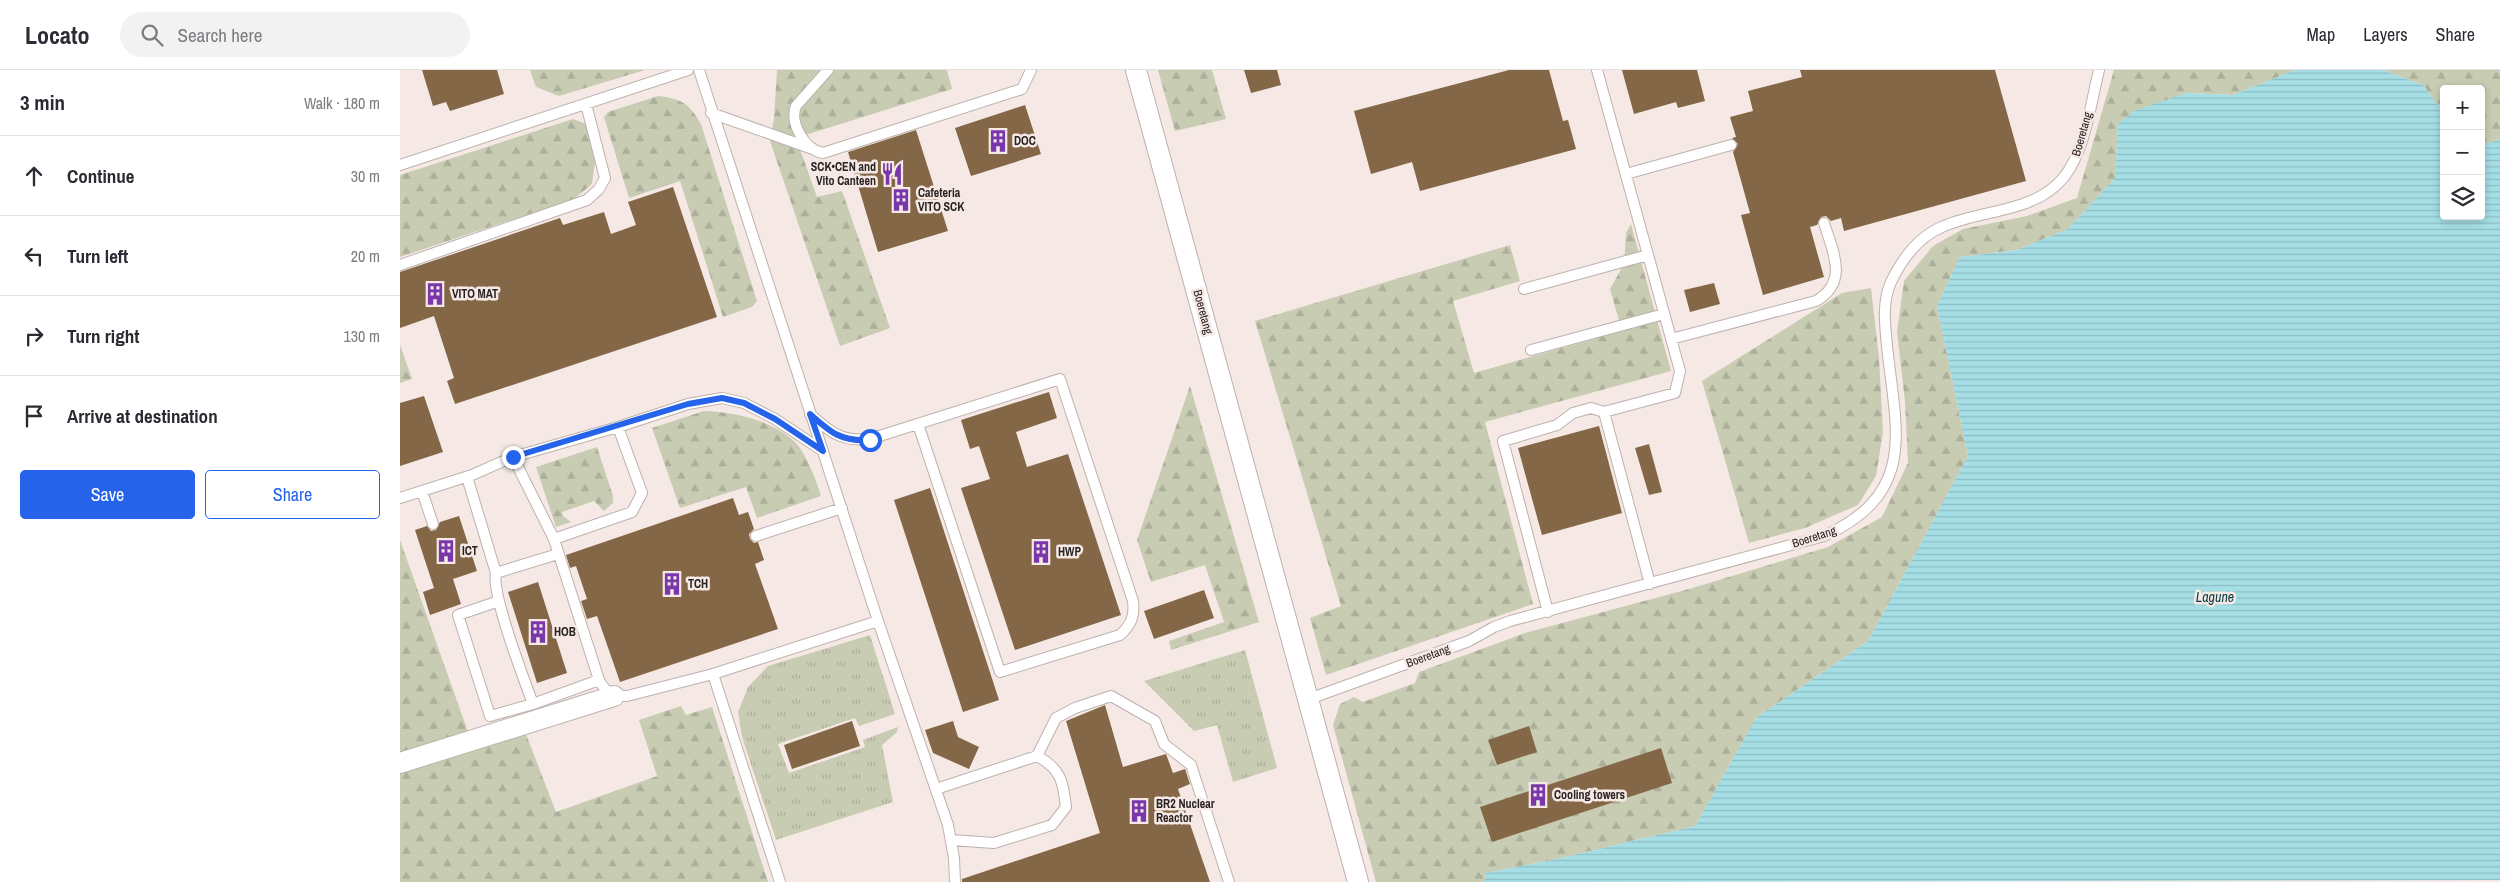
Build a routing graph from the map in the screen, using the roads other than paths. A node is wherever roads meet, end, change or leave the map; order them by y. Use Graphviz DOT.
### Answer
graph roads {
  1 [pos="688,70"];
  2 [pos="699,70"];
  3 [pos="828,70"];
  4 [pos="1031,70"];
  5 [pos="1136,70"];
  6 [pos="1597,70"];
  7 [pos="2099,70"];
  8 [pos="586,104"];
  9 [pos="711,113"];
  10 [pos="1731,145"];
  11 [pos="811,148"];
  12 [pos="401,163"];
  13 [pos="1626,174"];
  14 [pos="1824,223"];
  15 [pos="1648,255"];
  16 [pos="400,264"];
  17 [pos="1524,289"];
  18 [pos="1664,314"];
  19 [pos="1671,339"];
  20 [pos="1531,350"];
  21 [pos="1604,412"];
  22 [pos="810,414"];
  23 [pos="918,424"];
  24 [pos="618,427"];
  25 [pos="823,451"];
  26 [pos="513,457"];
  27 [pos="467,476"];
  28 [pos="422,491"];
  29 [pos="400,498"];
  30 [pos="842,508"];
  31 [pos="433,524"];
  32 [pos="756,536"];
  33 [pos="554,539"];
  34 [pos="558,554"];
  35 [pos="496,573"];
  36 [pos="1650,584"];
  37 [pos="499,601"];
  38 [pos="1548,612"];
  39 [pos="878,621"];
  40 [pos="713,674"];
  41 [pos="599,680"];
  42 [pos="614,696"];
  43 [pos="1309,699"];
  44 [pos="533,704"];
  45 [pos="1037,756"];
  46 [pos="400,762"];
  47 [pos="936,790"];
  48 [pos="951,840"];
  49 [pos="780,882"];
  50 [pos="954,882"];
  51 [pos="1229,882"];
  52 [pos="1358,882"];
  1 -- 8 [label="lane"];
  2 -- 9 [label="lane"];
  3 -- 11 [label="lane"];
  4 -- 11 [label="lane"];
  5 -- 43 [label="street, Boeretang"];
  6 -- 13 [label="lane"];
  7 -- 36 [label="lane, Boeretang"];
  8 -- 12 [label="lane"];
  8 -- 16 [label="lane"];
  9 -- 11 [label="lane"];
  9 -- 22 [label="lane"];
  10 -- 13 [label="lane"];
  13 -- 15 [label="lane"];
  14 -- 19 [label="lane"];
  15 -- 17 [label="lane"];
  15 -- 18 [label="lane"];
  18 -- 19 [label="lane"];
  18 -- 20 [label="lane"];
  19 -- 21 [label="lane"];
  21 -- 36 [label="lane"];
  21 -- 38 [label="lane"];
  22 -- 23 [label="lane"];
  22 -- 25 [label="lane"];
  23 -- 23 [label="lane"];
  24 -- 25 [label="lane"];
  24 -- 26 [label="lane"];
  24 -- 33 [label="lane"];
  25 -- 30 [label="lane"];
  26 -- 27 [label="lane"];
  26 -- 33 [label="lane"];
  27 -- 28 [label="lane"];
  27 -- 35 [label="lane"];
  28 -- 29 [label="lane"];
  28 -- 31 [label="lane"];
  30 -- 32 [label="lane"];
  30 -- 39 [label="lane"];
  33 -- 34 [label="lane"];
  34 -- 35 [label="lane"];
  34 -- 41 [label="lane"];
  35 -- 37 [label="lane"];
  36 -- 38 [label="lane, Boeretang"];
  37 -- 44 [label="lane"];
  37 -- 44 [label="lane"];
  38 -- 43 [label="lane, Boeretang"];
  39 -- 40 [label="lane"];
  39 -- 47 [label="lane"];
  40 -- 42 [label="lane"];
  40 -- 49 [label="lane"];
  41 -- 42 [label="lane"];
  41 -- 44 [label="lane"];
  42 -- 46 [label="street"];
  43 -- 52 [label="street, Boeretang"];
  45 -- 47 [label="lane"];
  45 -- 48 [label="lane"];
  45 -- 51 [label="lane"];
  47 -- 48 [label="lane"];
  48 -- 50 [label="lane"];
}
